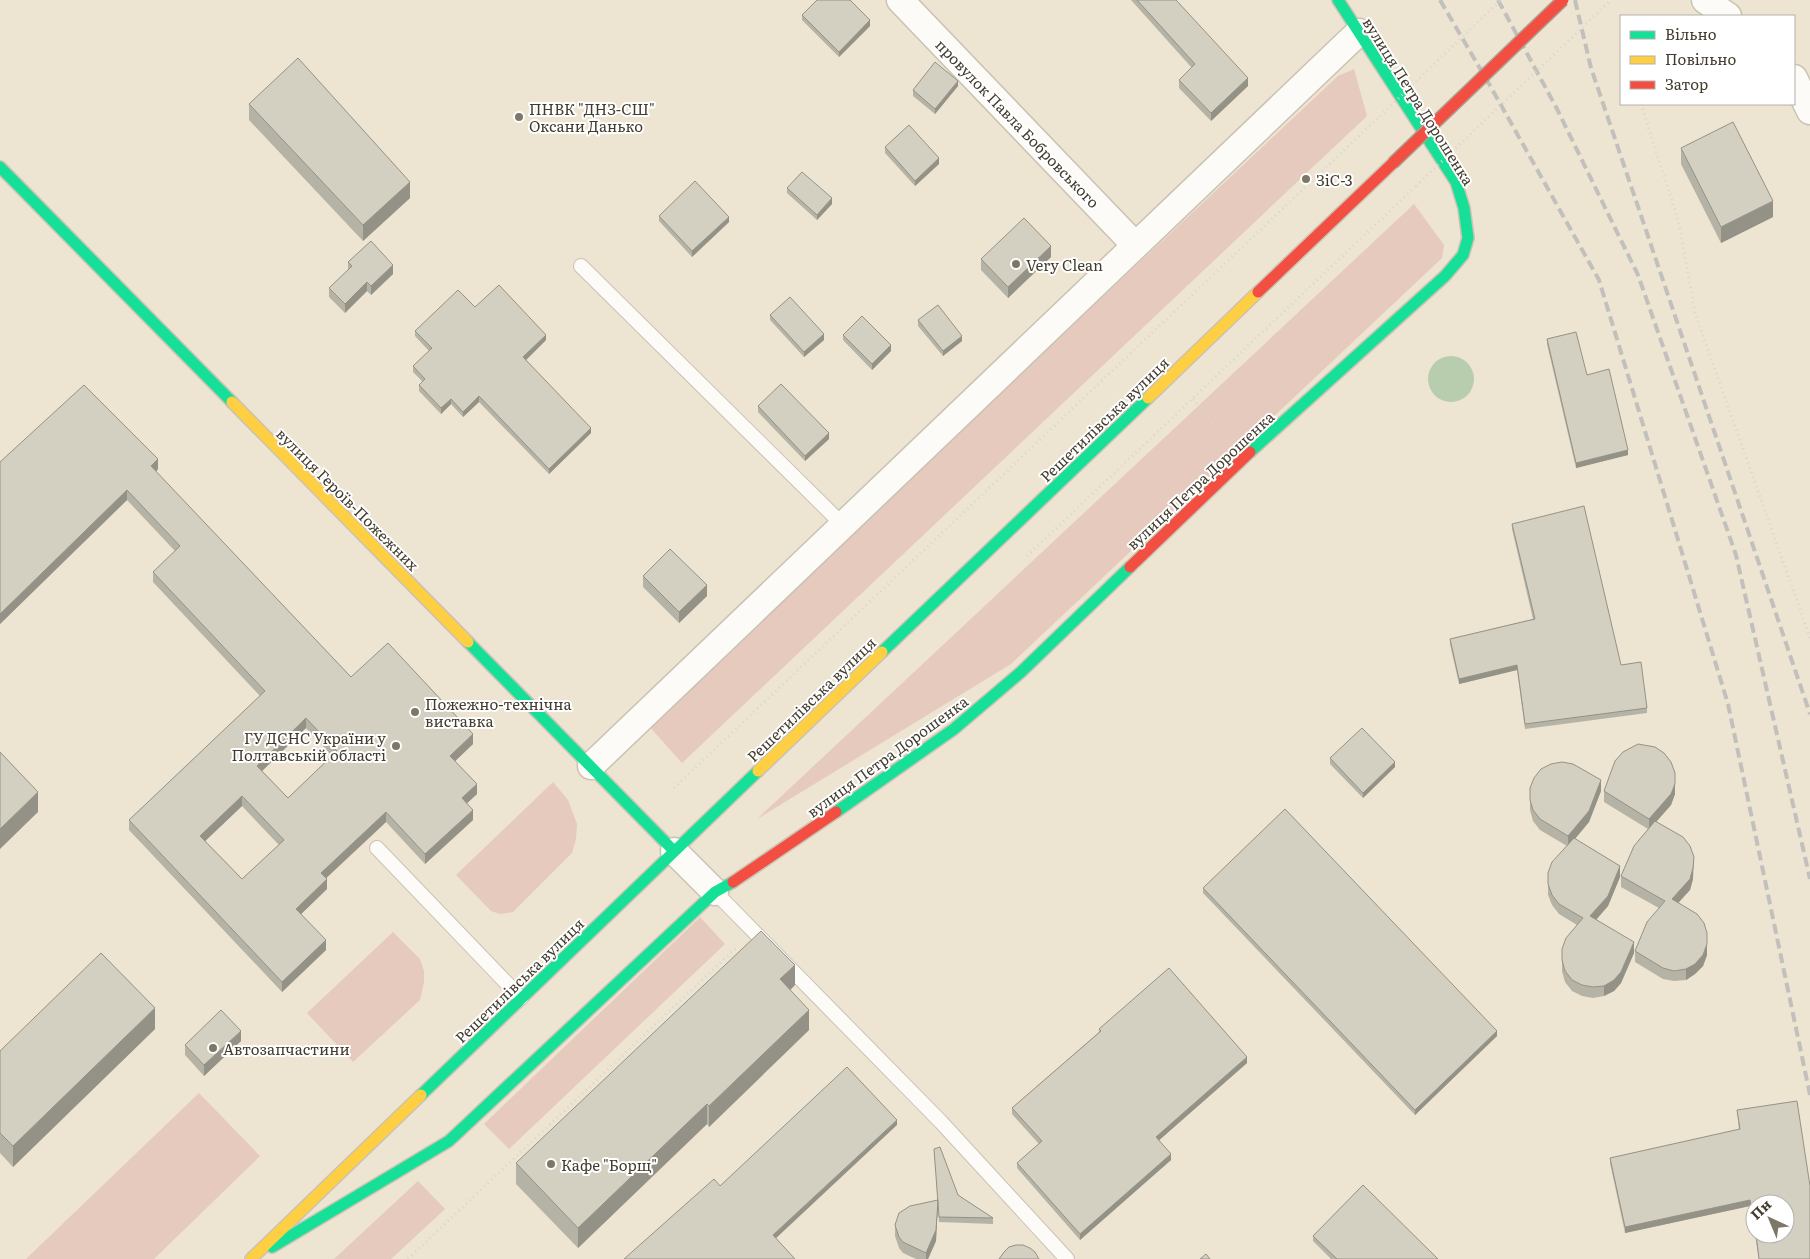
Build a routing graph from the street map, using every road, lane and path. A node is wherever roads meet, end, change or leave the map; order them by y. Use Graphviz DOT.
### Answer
graph roads {
  1 [pos="900,0"];
  2 [pos="1338,0"];
  3 [pos="1501,0"];
  4 [pos="1563,0"];
  5 [pos="1611,0"];
  6 [pos="1705,0"];
  7 [pos="1727,15"];
  8 [pos="1358,32"];
  9 [pos="1795,80"];
  10 [pos="1641,105"];
  11 [pos="1810,112"];
  12 [pos="0,167"];
  13 [pos="1135,245"];
  14 [pos="581,266"];
  15 [pos="1192,399"];
  16 [pos="1241,460"];
  17 [pos="843,524"];
  18 [pos="1021,562"];
  19 [pos="1810,638"];
  20 [pos="591,766"];
  21 [pos="674,788"];
  22 [pos="377,848"];
  23 [pos="674,851"];
  24 [pos="716,892"];
  25 [pos="753,931"];
  26 [pos="521,998"];
  27 [pos="251,1259"];
  28 [pos="408,1259"];
  29 [pos="1067,1259"];
  1 -- 13 [label="street, провулок Павла Бобровського"];
  2 -- 8 [label="street, вулиця Петра Дорошенка"];
  3 -- 21 [label="path, bridge"];
  4 -- 23 [label="street, Решетилівська вулиця, bridge"];
  5 -- 15 [label="path, bridge"];
  6 -- 7 [label="street"];
  8 -- 13 [label="street"];
  8 -- 16 [label="street, вулиця Петра Дорошенка"];
  9 -- 11 [label="street"];
  10 -- 19 [label="path"];
  12 -- 20 [label="street, вулиця Героїв-Пожежних"];
  13 -- 17 [label="street"];
  14 -- 17 [label="lane"];
  15 -- 16 [label="path"];
  15 -- 18 [label="path"];
  16 -- 24 [label="street, вулиця Петра Дорошенка"];
  17 -- 20 [label="street"];
  20 -- 23 [label="street, вулиця Героїв-Пожежних"];
  22 -- 26 [label="lane"];
  23 -- 24 [label="street"];
  23 -- 26 [label="street, Решетилівська вулиця"];
  24 -- 25 [label="lane"];
  24 -- 27 [label="street, вулиця Петра Дорошенка"];
  25 -- 28 [label="path"];
  25 -- 29 [label="lane"];
  26 -- 27 [label="street, Решетилівська вулиця"];
}
